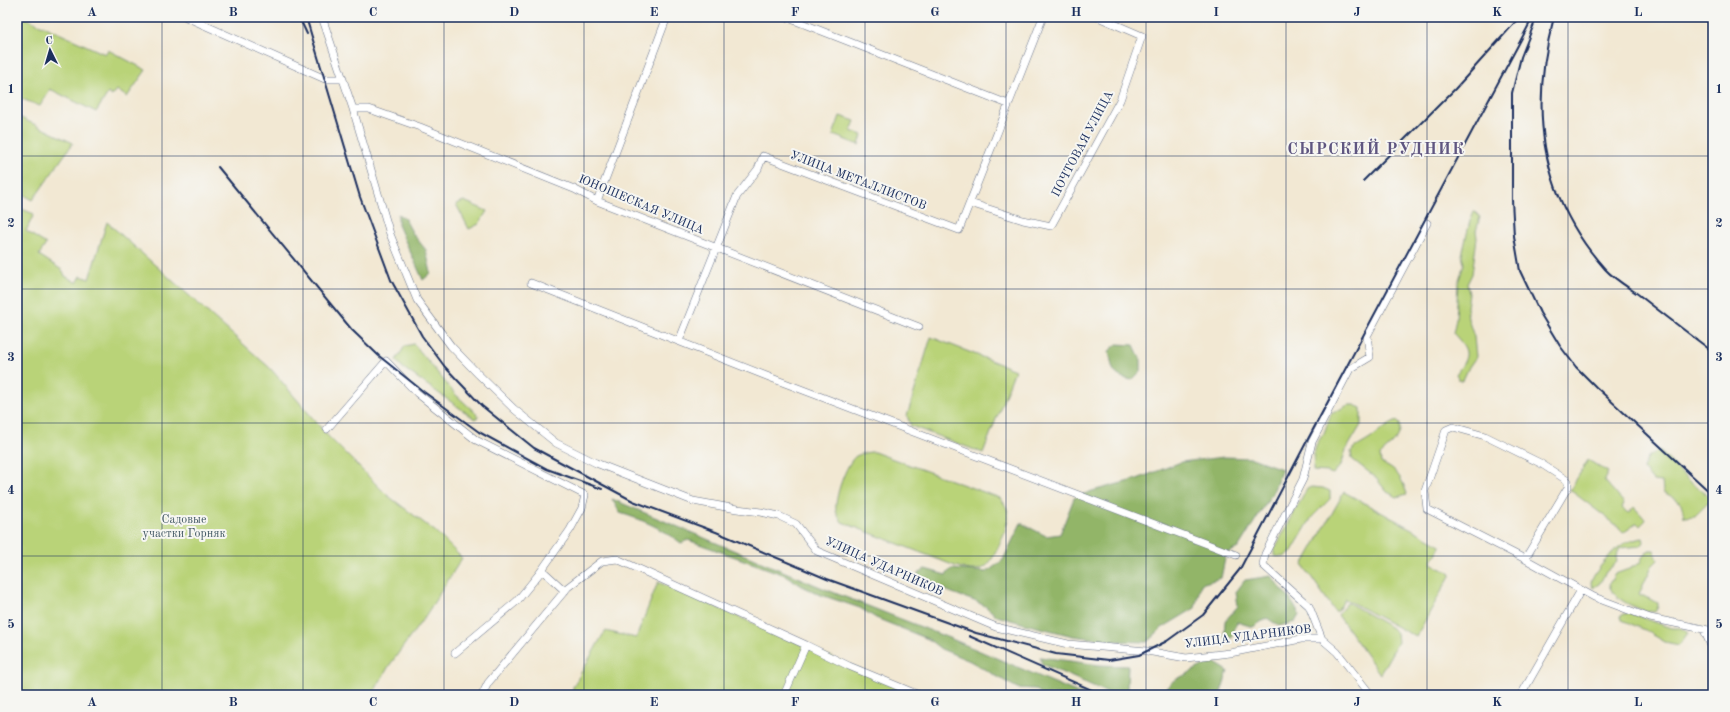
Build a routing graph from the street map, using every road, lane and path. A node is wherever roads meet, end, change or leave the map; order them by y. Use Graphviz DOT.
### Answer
graph roads {
  1 [pos="186,17"];
  2 [pos="322,17"];
  3 [pos="667,17"];
  4 [pos="786,17"];
  5 [pos="1044,17"];
  6 [pos="1098,17"];
  7 [pos="342,79"];
  8 [pos="1008,104"];
  9 [pos="353,109"];
  10 [pos="597,201"];
  11 [pos="970,203"];
  12 [pos="1427,224"];
  13 [pos="716,248"];
  14 [pos="531,283"];
  15 [pos="919,327"];
  16 [pos="679,342"];
  17 [pos="327,429"];
  18 [pos="1236,555"];
  19 [pos="1525,559"];
  20 [pos="542,570"];
  21 [pos="1581,590"];
  22 [pos="565,591"];
  23 [pos="1704,630"];
  24 [pos="1713,631"];
  25 [pos="1322,639"];
  26 [pos="806,645"];
  27 [pos="1713,650"];
  28 [pos="454,653"];
  29 [pos="482,695"];
  30 [pos="784,695"];
  31 [pos="919,695"];
  32 [pos="1371,695"];
  33 [pos="1521,695"];
  1 -- 7 [label="street"];
  2 -- 7 [label="street"];
  3 -- 10 [label="street"];
  4 -- 8 [label="street"];
  5 -- 8 [label="street"];
  6 -- 11 [label="street, ПОЧТОВАЯ УЛИЦА"];
  7 -- 9 [label="street"];
  8 -- 11 [label="street"];
  9 -- 10 [label="street, ЮНОШЕСКАЯ УЛИЦА"];
  9 -- 25 [label="street, УЛИЦА УДАРНИКОВ"];
  10 -- 13 [label="street, ЮНОШЕСКАЯ УЛИЦА"];
  11 -- 13 [label="street, УЛИЦА МЕТАЛЛИСТОВ"];
  12 -- 25 [label="street"];
  13 -- 15 [label="street, ЮНОШЕСКАЯ УЛИЦА"];
  13 -- 16 [label="street"];
  14 -- 16 [label="street"];
  16 -- 18 [label="street"];
  17 -- 20 [label="street"];
  19 -- 19 [label="street"];
  19 -- 21 [label="street"];
  20 -- 22 [label="street"];
  20 -- 28 [label="street"];
  21 -- 23 [label="street"];
  21 -- 33 [label="street"];
  22 -- 26 [label="street"];
  22 -- 29 [label="street"];
  23 -- 24 [label="street"];
  23 -- 27 [label="street"];
  25 -- 32 [label="street, УЛИЦА УДАРНИКОВ"];
  26 -- 30 [label="street"];
  26 -- 31 [label="street"];
}
